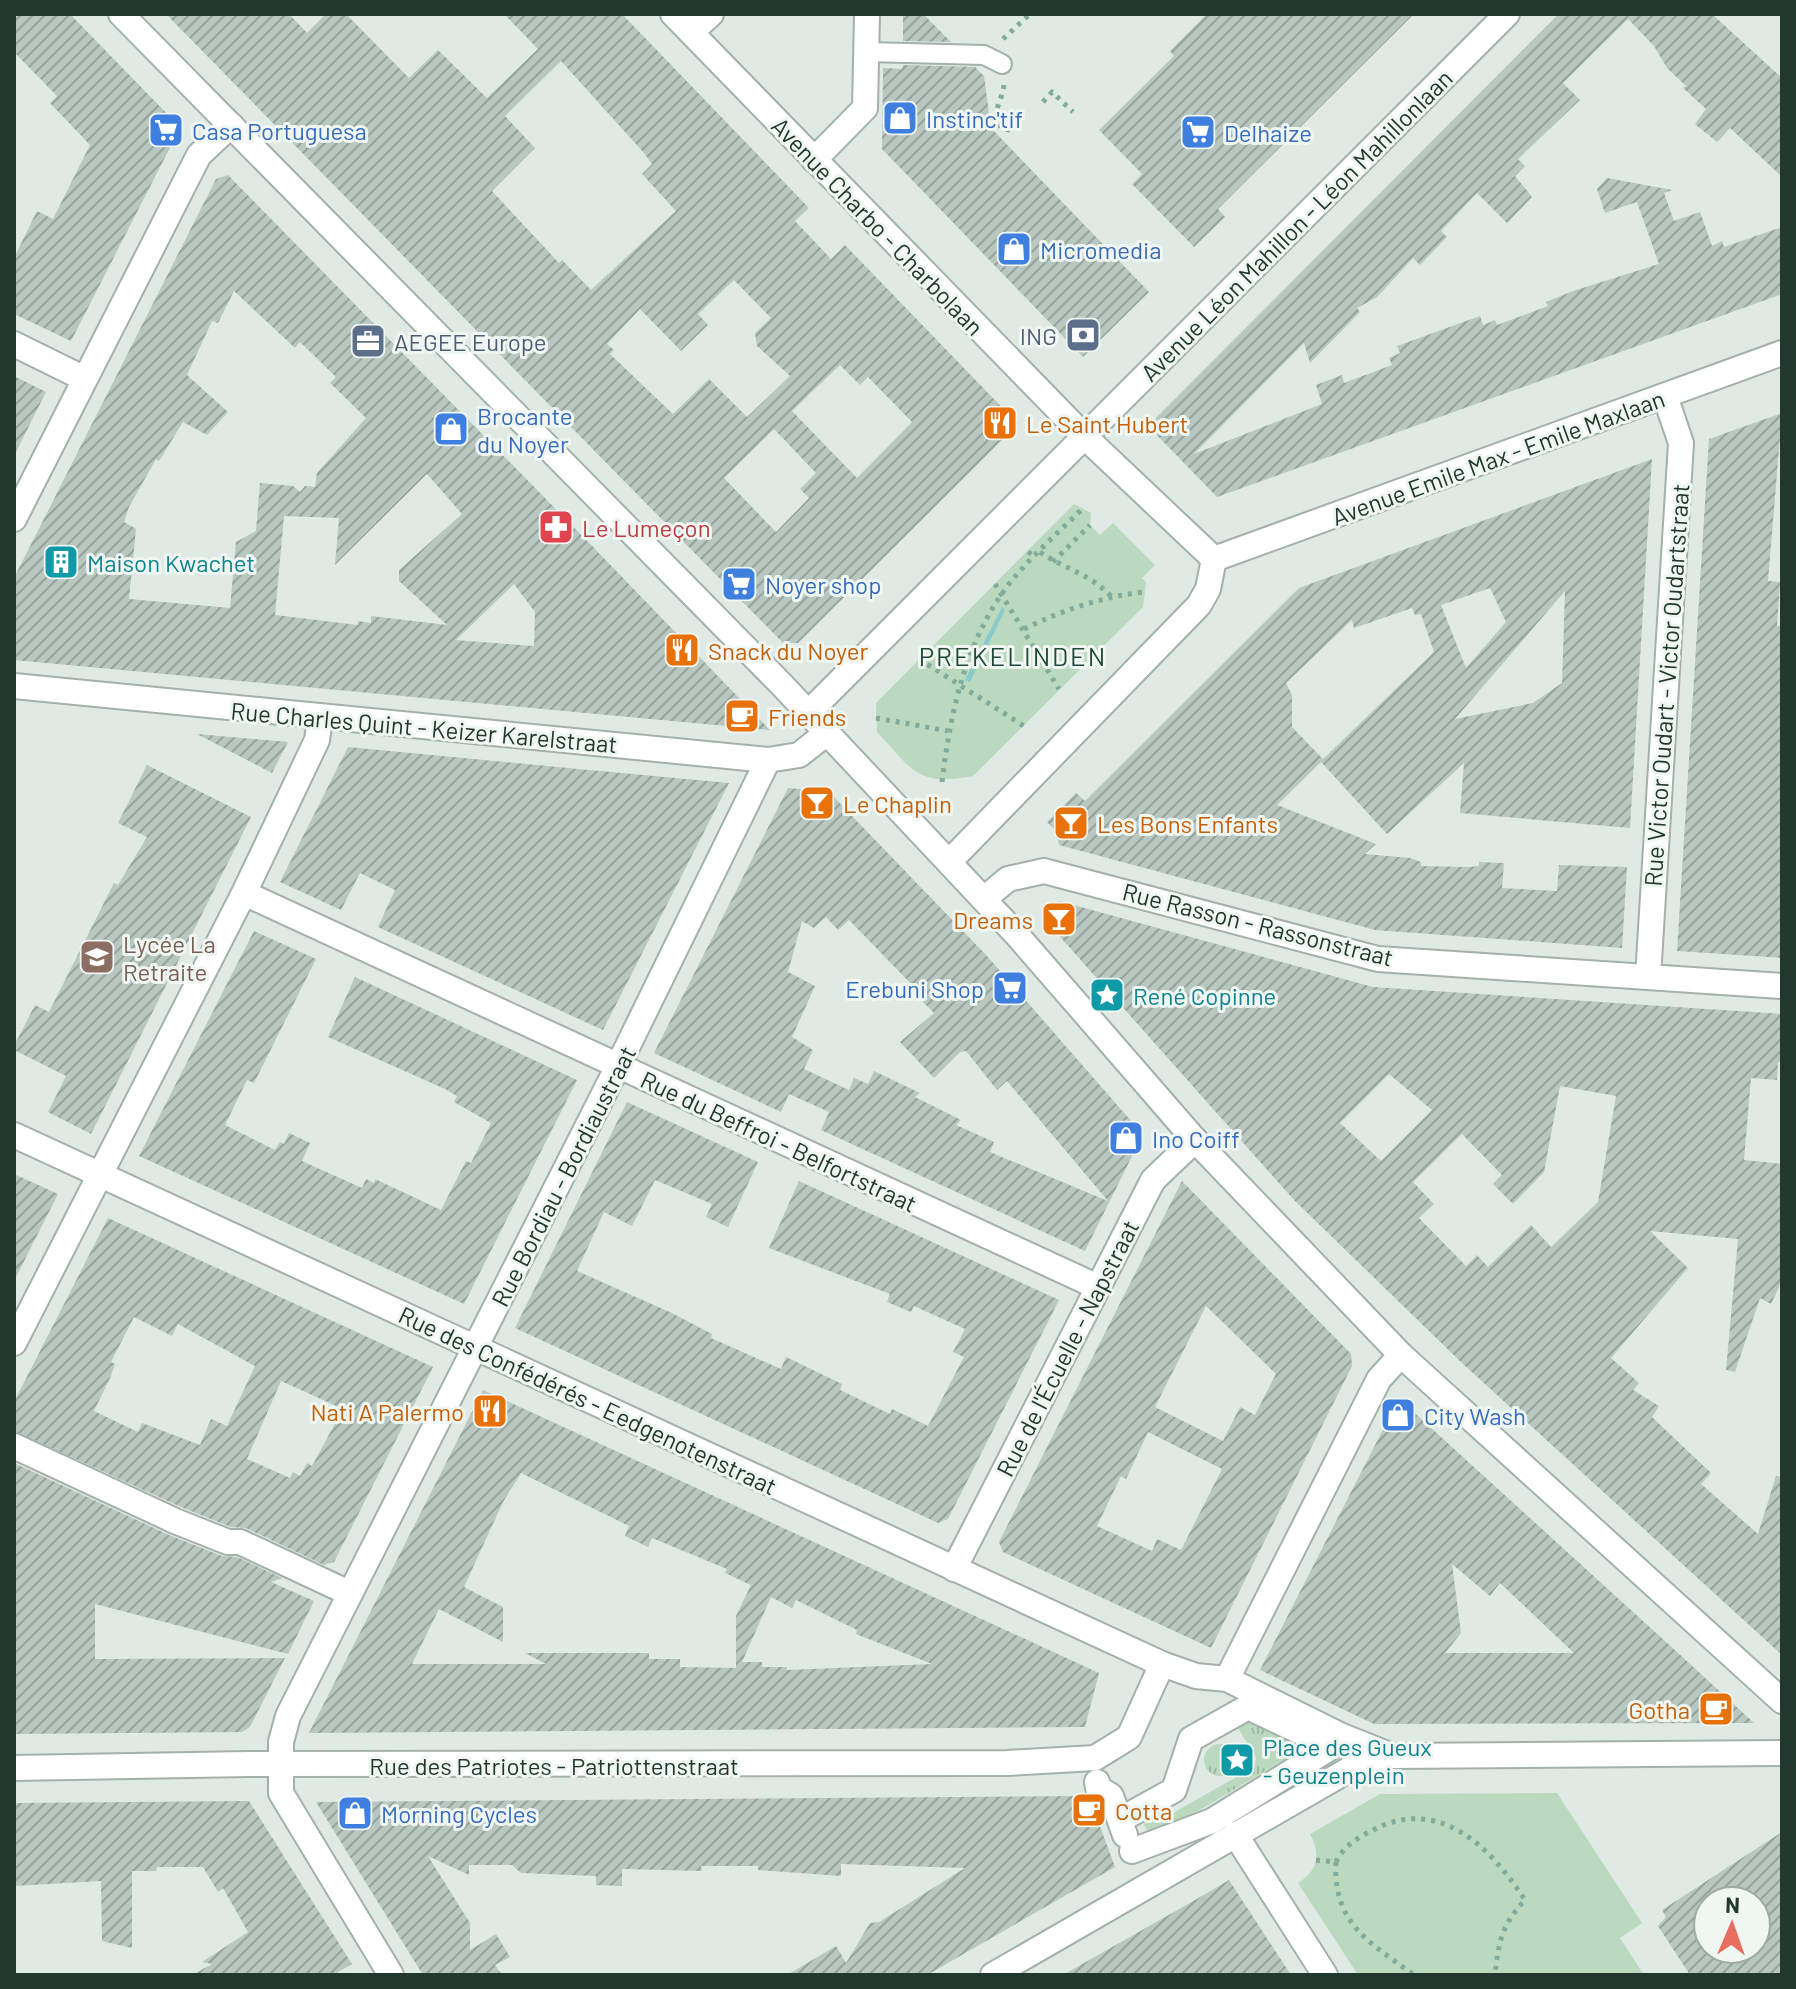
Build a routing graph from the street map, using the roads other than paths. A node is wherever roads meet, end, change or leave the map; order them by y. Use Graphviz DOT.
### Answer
graph roads {
  1 [pos="121,14"];
  2 [pos="673,14"];
  3 [pos="711,14"];
  4 [pos="867,14"];
  5 [pos="1507,14"];
  6 [pos="691,32"];
  7 [pos="867,52"];
  8 [pos="1002,64"];
  9 [pos="231,125"];
  10 [pos="814,160"];
  11 [pos="14,344"];
  12 [pos="1782,353"];
  13 [pos="85,379"];
  14 [pos="1665,396"];
  15 [pos="1084,436"];
  16 [pos="14,519"];
  17 [pos="1214,559"];
  18 [pos="14,686"];
  19 [pos="808,713"];
  20 [pos="320,718"];
  21 [pos="827,733"];
  22 [pos="768,760"];
  23 [pos="949,862"];
  24 [pos="244,893"];
  25 [pos="984,899"];
  26 [pos="1648,977"];
  27 [pos="1782,986"];
  28 [pos="617,1068"];
  29 [pos="14,1135"];
  30 [pos="1195,1140"];
  31 [pos="101,1174"];
  32 [pos="1098,1287"];
  33 [pos="14,1343"];
  34 [pos="475,1348"];
  35 [pos="1401,1355"];
  36 [pos="14,1446"];
  37 [pos="954,1569"];
  38 [pos="349,1593"];
  39 [pos="1162,1664"];
  40 [pos="1227,1679"];
  41 [pos="1782,1701"];
  42 [pos="1782,1753"];
  43 [pos="1392,1756"];
  44 [pos="281,1765"];
  45 [pos="14,1768"];
  46 [pos="1096,1770"];
  47 [pos="1120,1820"];
  48 [pos="1235,1834"];
  49 [pos="381,1972"];
  50 [pos="993,1975"];
  51 [pos="1325,1975"];
  1 -- 9 [label="street"];
  2 -- 6 [label="street, Avenue Charbo - Charbolaan"];
  3 -- 6 [label="street"];
  4 -- 7 [label="street"];
  5 -- 15 [label="street, Avenue Léon Mahillon - Léon Mahillonlaan"];
  6 -- 10 [label="street, Avenue Charbo - Charbolaan"];
  7 -- 8 [label="lane"];
  7 -- 10 [label="street"];
  9 -- 13 [label="street"];
  9 -- 19 [label="street"];
  10 -- 15 [label="street, Avenue Charbo - Charbolaan"];
  11 -- 13 [label="street"];
  12 -- 14 [label="street, Avenue Emile Max - Emile Maxlaan"];
  13 -- 16 [label="street"];
  14 -- 17 [label="street, Avenue Emile Max - Emile Maxlaan"];
  14 -- 26 [label="street, Rue Victor Oudart - Victor Oudartstraat"];
  15 -- 17 [label="street, Avenue Charbo - Charbolaan"];
  15 -- 19 [label="street, Avenue Léon Mahillon - Léon Mahillonlaan"];
  17 -- 23 [label="street"];
  18 -- 20 [label="street, Rue Charles Quint - Keizer Karelstraat"];
  19 -- 21 [label="street"];
  20 -- 22 [label="street, Rue Charles Quint - Keizer Karelstraat"];
  20 -- 24 [label="street"];
  21 -- 22 [label="street, Rue Charles Quint - Keizer Karelstraat"];
  21 -- 23 [label="street"];
  22 -- 28 [label="street, Rue Bordiau - Bordiaustraat"];
  23 -- 25 [label="street"];
  24 -- 28 [label="street, Rue du Beffroi - Belfortstraat"];
  24 -- 31 [label="street"];
  25 -- 26 [label="street, Rue Rasson - Rassonstraat"];
  25 -- 30 [label="street"];
  26 -- 27 [label="street, Rue Rasson - Rassonstraat"];
  28 -- 32 [label="street, Rue du Beffroi - Belfortstraat"];
  28 -- 34 [label="street, Rue Bordiau - Bordiaustraat"];
  29 -- 31 [label="street, Rue des Confédérés - Eedgenotenstraat"];
  30 -- 32 [label="street, Rue de l'Écuelle - Napstraat"];
  30 -- 35 [label="street"];
  31 -- 33 [label="street"];
  31 -- 34 [label="street, Rue des Confédérés - Eedgenotenstraat"];
  32 -- 37 [label="street, Rue de l'Écuelle - Napstraat"];
  34 -- 37 [label="street, Rue des Confédérés - Eedgenotenstraat"];
  34 -- 38 [label="street, Rue Bordiau - Bordiaustraat"];
  35 -- 40 [label="street"];
  35 -- 41 [label="street"];
  36 -- 38 [label="street"];
  37 -- 39 [label="street, Rue des Confédérés - Eedgenotenstraat"];
  38 -- 44 [label="street, Rue Bordiau - Bordiaustraat"];
  39 -- 40 [label="street"];
  39 -- 46 [label="street"];
  40 -- 43 [label="street"];
  42 -- 43 [label="street"];
  43 -- 48 [label="street"];
  44 -- 45 [label="street, Rue des Patriotes - Patriottenstraat"];
  44 -- 46 [label="street, Rue des Patriotes - Patriottenstraat"];
  44 -- 49 [label="street, Rue Bordiau - Bordiaustraat"];
  46 -- 47 [label="street"];
  47 -- 47 [label="street"];
  48 -- 50 [label="street"];
  48 -- 51 [label="street"];
}
